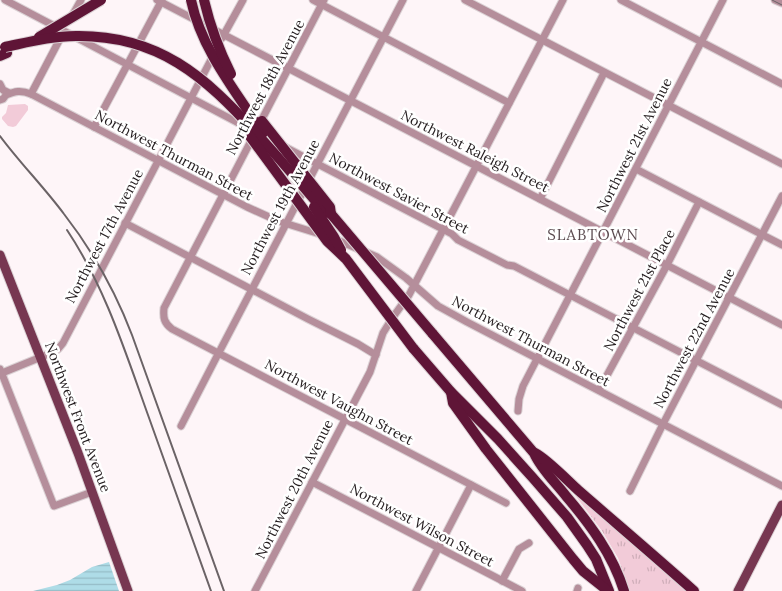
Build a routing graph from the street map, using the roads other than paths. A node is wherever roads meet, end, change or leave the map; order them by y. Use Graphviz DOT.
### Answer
graph roads {
  1 [pos="5,0"];
  2 [pos="81,0"];
  3 [pos="91,0"];
  4 [pos="101,0"];
  5 [pos="191,0"];
  6 [pos="204,0"];
  7 [pos="243,0"];
  8 [pos="313,0"];
  9 [pos="403,0"];
  10 [pos="465,0"];
  11 [pos="563,0"];
  12 [pos="621,0"];
  13 [pos="723,0"];
  14 [pos="775,0"];
  15 [pos="160,1"];
  16 [pos="323,2"];
  17 [pos="782,3"];
  18 [pos="64,31"];
  19 [pos="224,35"];
  20 [pos="383,37"];
  21 [pos="542,40"];
  22 [pos="702,42"];
  23 [pos="3,51"];
  24 [pos="128,64"];
  25 [pos="288,68"];
  26 [pos="604,73"];
  27 [pos="0,84"];
  28 [pos="782,84"];
  29 [pos="31,94"];
  30 [pos="4,95"];
  31 [pos="191,98"];
  32 [pos="350,101"];
  33 [pos="509,103"];
  34 [pos="668,106"];
  35 [pos="94,127"];
  36 [pos="256,132"];
  37 [pos="158,161"];
  38 [pos="317,164"];
  39 [pos="782,164"];
  40 [pos="477,166"];
  41 [pos="636,169"];
  42 [pos="222,194"];
  43 [pos="782,196"];
  44 [pos="540,199"];
  45 [pos="699,202"];
  46 [pos="331,214"];
  47 [pos="125,223"];
  48 [pos="286,223"];
  49 [pos="444,229"];
  50 [pos="603,232"];
  51 [pos="762,235"];
  52 [pos="782,245"];
  53 [pos="0,255"];
  54 [pos="190,257"];
  55 [pos="346,260"];
  56 [pos="667,265"];
  57 [pos="414,286"];
  58 [pos="252,289"];
  59 [pos="570,295"];
  60 [pos="729,298"];
  61 [pos="164,320"];
  62 [pos="782,325"];
  63 [pos="633,328"];
  64 [pos="218,353"];
  65 [pos="376,355"];
  66 [pos="40,357"];
  67 [pos="537,358"];
  68 [pos="697,360"];
  69 [pos="1,371"];
  70 [pos="600,390"];
  71 [pos="451,392"];
  72 [pos="782,405"];
  73 [pos="518,411"];
  74 [pos="345,419"];
  75 [pos="663,424"];
  76 [pos="182,426"];
  77 [pos="534,453"];
  78 [pos="312,482"];
  79 [pos="471,485"];
  80 [pos="782,486"];
  81 [pos="630,491"];
  82 [pos="92,492"];
  83 [pos="506,503"];
  84 [pos="782,505"];
  85 [pos="529,543"];
  86 [pos="438,548"];
  87 [pos="658,559"];
  88 [pos="502,581"];
  89 [pos="128,591"];
  90 [pos="255,591"];
  91 [pos="416,591"];
  92 [pos="522,591"];
  93 [pos="609,591"];
  94 [pos="624,591"];
  95 [pos="694,591"];
  96 [pos="700,591"];
  97 [pos="738,591"];
  1 -- 18 [label="street, Northwest Savier Street"];
  2 -- 18 [label="street"];
  3 -- 23 [label="highway, bridge"];
  4 -- 23 [label="highway, bridge"];
  5 -- 55 [label="highway, bridge"];
  6 -- 46 [label="highway, bridge"];
  7 -- 19 [label="street, Northwest 17th Avenue"];
  8 -- 16 [label="street"];
  9 -- 20 [label="street, Northwest 19th Avenue"];
  10 -- 21 [label="street"];
  11 -- 21 [label="street, Northwest 20th Avenue"];
  12 -- 22 [label="street"];
  13 -- 22 [label="street, Northwest 21st Avenue"];
  14 -- 17 [label="street"];
  15 -- 19 [label="street, Northwest Raleigh Street"];
  15 -- 24 [label="street"];
  16 -- 20 [label="street"];
  16 -- 25 [label="street, Northwest 18th Avenue"];
  18 -- 24 [label="street, Northwest Savier Street"];
  18 -- 29 [label="street"];
  19 -- 25 [label="street, Northwest Raleigh Street"];
  19 -- 31 [label="street, Northwest 17th Avenue"];
  20 -- 32 [label="street, Northwest 19th Avenue"];
  20 -- 33 [label="street"];
  21 -- 26 [label="street"];
  21 -- 33 [label="street, Northwest 20th Avenue"];
  22 -- 28 [label="street"];
  22 -- 34 [label="street, Northwest 21st Avenue"];
  23 -- 46 [label="highway, bridge"];
  23 -- 55 [label="highway, bridge"];
  24 -- 31 [label="street, Northwest Savier Street"];
  24 -- 35 [label="street"];
  25 -- 32 [label="street, Northwest Raleigh Street"];
  25 -- 36 [label="street, Northwest 18th Avenue"];
  26 -- 34 [label="street"];
  26 -- 44 [label="street"];
  27 -- 30 [label="street"];
  29 -- 30 [label="street"];
  29 -- 35 [label="street, Northwest Thurman Street"];
  31 -- 36 [label="street, Northwest Savier Street"];
  31 -- 37 [label="street, Northwest 17th Avenue"];
  32 -- 38 [label="street, Northwest 19th Avenue"];
  32 -- 40 [label="street, Northwest Raleigh Street"];
  33 -- 40 [label="street, Northwest 20th Avenue"];
  34 -- 39 [label="street"];
  34 -- 41 [label="street, Northwest 21st Avenue"];
  35 -- 37 [label="street, Northwest Thurman Street"];
  36 -- 38 [label="street, Northwest Savier Street"];
  36 -- 42 [label="street, Northwest 18th Avenue"];
  37 -- 42 [label="street, Northwest Thurman Street"];
  37 -- 47 [label="street, Northwest 17th Avenue"];
  38 -- 48 [label="street, Northwest 19th Avenue"];
  38 -- 49 [label="street, Northwest Savier Street"];
  40 -- 44 [label="street, Northwest Raleigh Street"];
  40 -- 49 [label="street, Northwest 20th Avenue"];
  41 -- 45 [label="street"];
  41 -- 50 [label="street, Northwest 21st Avenue"];
  42 -- 48 [label="street, Northwest Thurman Street"];
  42 -- 54 [label="street, Northwest 18th Avenue"];
  43 -- 51 [label="street, Northwest 22nd Avenue"];
  44 -- 50 [label="street, Northwest Raleigh Street"];
  45 -- 51 [label="street"];
  45 -- 56 [label="street, Northwest 21st Place"];
  46 -- 77 [label="highway, bridge"];
  47 -- 54 [label="street"];
  47 -- 66 [label="street, Northwest 17th Avenue"];
  48 -- 57 [label="street, Northwest Thurman Street"];
  48 -- 58 [label="street, Northwest 19th Avenue"];
  49 -- 57 [label="street, Northwest 20th Avenue"];
  49 -- 59 [label="street, Northwest Savier Street"];
  50 -- 56 [label="street, Northwest Raleigh Street"];
  50 -- 59 [label="street, Northwest 21st Avenue"];
  51 -- 52 [label="street"];
  51 -- 60 [label="street, Northwest 22nd Avenue"];
  53 -- 66 [label="main road, Northwest Front Avenue"];
  54 -- 58 [label="street"];
  54 -- 61 [label="street, Northwest 18th Avenue"];
  55 -- 71 [label="highway, bridge"];
  56 -- 60 [label="street, Northwest Raleigh Street"];
  56 -- 63 [label="street, Northwest 21st Place"];
  57 -- 65 [label="street, Northwest 20th Avenue"];
  57 -- 67 [label="street, Northwest Thurman Street"];
  58 -- 64 [label="street, Northwest 19th Avenue"];
  58 -- 65 [label="street"];
  59 -- 63 [label="street, Northwest Savier Street"];
  59 -- 67 [label="street, Northwest 21st Avenue"];
  60 -- 62 [label="street, Northwest Raleigh Street"];
  60 -- 68 [label="street, Northwest 22nd Avenue"];
  61 -- 64 [label="street, Northwest Vaughn Street"];
  63 -- 68 [label="street, Northwest Savier Street"];
  63 -- 70 [label="street, Northwest 21st Place"];
  64 -- 74 [label="street, Northwest Vaughn Street"];
  64 -- 76 [label="street, Northwest 19th Avenue"];
  65 -- 74 [label="street, Northwest 20th Avenue"];
  66 -- 69 [label="street, Northwest 17th Avenue"];
  66 -- 82 [label="main road, Northwest Front Avenue"];
  67 -- 70 [label="street, Northwest Thurman Street"];
  67 -- 73 [label="street, Northwest 21st Avenue"];
  68 -- 72 [label="street, Northwest Savier Street"];
  68 -- 75 [label="street, Northwest 22nd Avenue"];
  69 -- 82 [label="street"];
  70 -- 75 [label="street, Northwest Thurman Street"];
  71 -- 93 [label="highway"];
  71 -- 93 [label="highway"];
  74 -- 78 [label="street, Northwest 20th Avenue"];
  74 -- 79 [label="street, Northwest Vaughn Street"];
  75 -- 80 [label="street, Northwest Thurman Street"];
  75 -- 81 [label="street, Northwest 22nd Avenue"];
  77 -- 87 [label="highway"];
  77 -- 94 [label="highway"];
  78 -- 86 [label="street, Northwest Wilson Street"];
  78 -- 90 [label="street, Northwest 20th Avenue"];
  79 -- 83 [label="street, Northwest Vaughn Street"];
  79 -- 86 [label="street"];
  82 -- 89 [label="main road, Northwest Front Avenue"];
  84 -- 97 [label="main road"];
  85 -- 88 [label="street"];
  86 -- 88 [label="street, Northwest Wilson Street"];
  86 -- 91 [label="street"];
  87 -- 95 [label="highway"];
  87 -- 96 [label="highway"];
  88 -- 92 [label="street, Northwest Wilson Street"];
}
